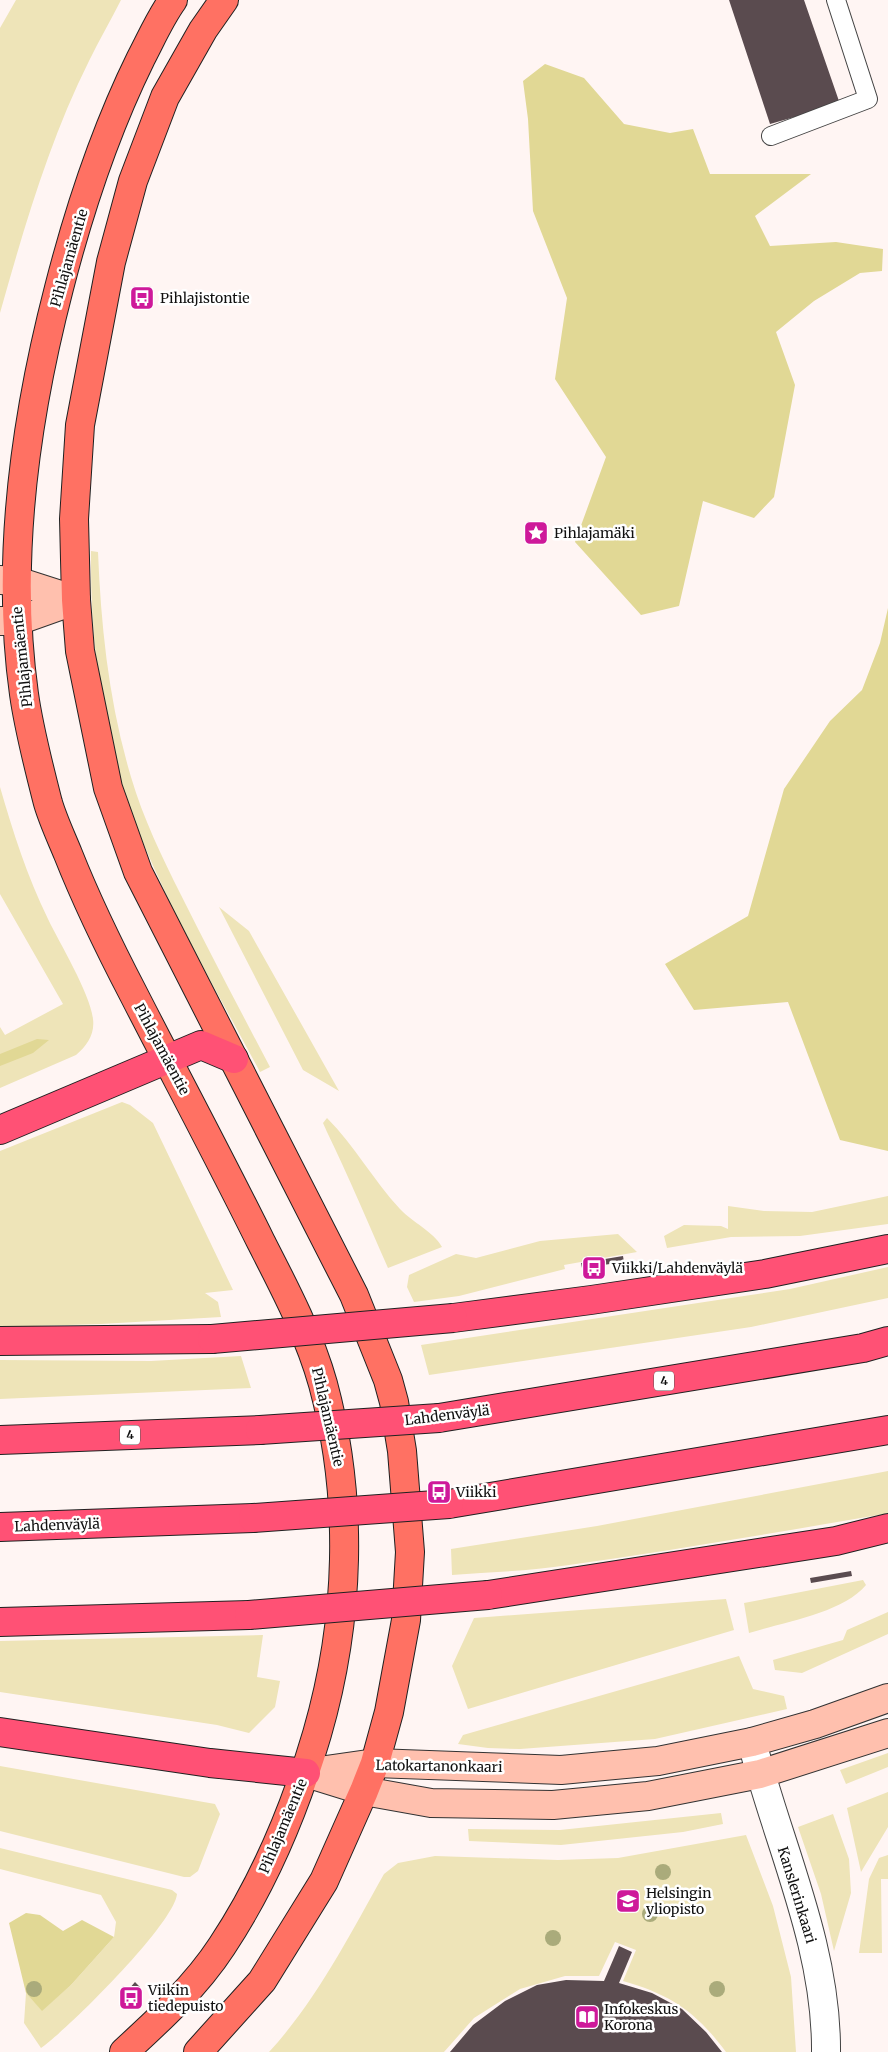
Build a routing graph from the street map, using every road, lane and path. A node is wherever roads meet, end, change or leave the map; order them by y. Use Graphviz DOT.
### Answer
graph roads {
  1 [pos="173,0"];
  2 [pos="224,0"];
  3 [pos="836,0"];
  4 [pos="771,136"];
  5 [pos="8,580"];
  6 [pos="76,600"];
  7 [pos="9,621"];
  8 [pos="167,1059"];
  9 [pos="234,1059"];
  10 [pos="0,1130"];
  11 [pos="888,1249"];
  12 [pos="0,1341"];
  13 [pos="888,1341"];
  14 [pos="888,1430"];
  15 [pos="0,1440"];
  16 [pos="0,1527"];
  17 [pos="888,1528"];
  18 [pos="0,1622"];
  19 [pos="888,1698"];
  20 [pos="0,1732"];
  21 [pos="888,1733"];
  22 [pos="752,1742"];
  23 [pos="375,1763"];
  24 [pos="306,1773"];
  25 [pos="760,1774"];
  26 [pos="364,1791"];
  27 [pos="124,2052"];
  28 [pos="198,2052"];
  29 [pos="826,2052"];
  1 -- 5 [label="main road, Pihlajamäentie"];
  2 -- 6 [label="main road"];
  3 -- 4 [label="lane"];
  5 -- 6 [label="street"];
  5 -- 7 [label="main road, Pihlajamäentie"];
  6 -- 7 [label="street"];
  6 -- 9 [label="main road"];
  7 -- 8 [label="main road, Pihlajamäentie"];
  8 -- 9 [label="highway"];
  8 -- 10 [label="highway"];
  8 -- 24 [label="main road, Pihlajamäentie"];
  9 -- 23 [label="main road"];
  11 -- 12 [label="highway, bridge"];
  13 -- 15 [label="highway, Lahdenväylä / 4, bridge"];
  14 -- 16 [label="highway, Lahdenväylä, bridge"];
  17 -- 18 [label="highway, bridge"];
  19 -- 22 [label="street, Latokartanonkaari"];
  20 -- 24 [label="highway"];
  21 -- 25 [label="street, Latokartanonkaari"];
  22 -- 23 [label="street, Latokartanonkaari"];
  22 -- 25 [label="street, Kanslerinkaari"];
  23 -- 24 [label="street, Latokartanonkaari"];
  23 -- 26 [label="main road"];
  24 -- 26 [label="street, Latokartanonkaari"];
  24 -- 27 [label="main road, Pihlajamäentie"];
  25 -- 26 [label="street, Latokartanonkaari"];
  25 -- 29 [label="street, Kanslerinkaari"];
  26 -- 28 [label="main road"];
}
